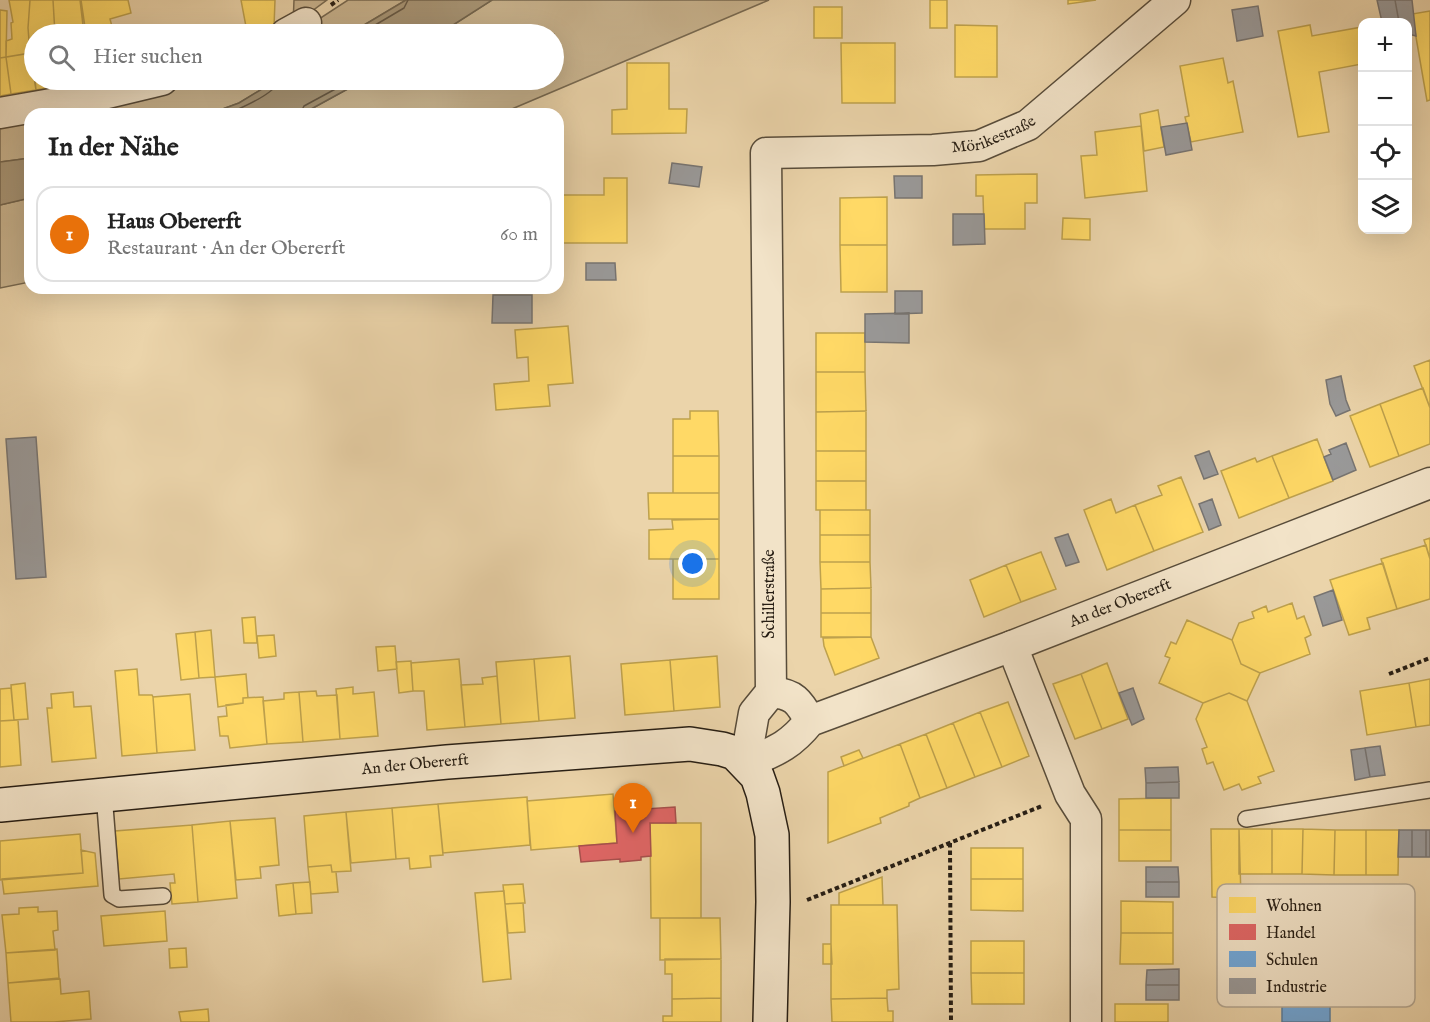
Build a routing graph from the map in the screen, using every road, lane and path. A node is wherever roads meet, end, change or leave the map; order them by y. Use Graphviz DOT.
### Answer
graph roads {
  1 [pos="1175,0"];
  2 [pos="120,90"];
  3 [pos="28,108"];
  4 [pos="24,109"];
  5 [pos="0,113"];
  6 [pos="766,153"];
  7 [pos="1430,483"];
  8 [pos="1012,646"];
  9 [pos="1430,658"];
  10 [pos="1389,674"];
  11 [pos="771,692"];
  12 [pos="810,721"];
  13 [pos="745,764"];
  14 [pos="1430,790"];
  15 [pos="104,794"];
  16 [pos="1070,794"];
  17 [pos="0,805"];
  18 [pos="1246,819"];
  19 [pos="950,843"];
  20 [pos="164,896"];
  21 [pos="773,902"];
  22 [pos="770,1022"];
  23 [pos="951,1022"];
  24 [pos="1086,1022"];
  1 -- 6 [label="street, Mörikestraße"];
  2 -- 3 [label="street"];
  4 -- 5 [label="street"];
  6 -- 11 [label="street, Schillerstraße"];
  7 -- 8 [label="street, An der Obererft"];
  8 -- 12 [label="street, An der Obererft"];
  8 -- 16 [label="street"];
  9 -- 10 [label="path"];
  11 -- 12 [label="street"];
  11 -- 13 [label="street"];
  12 -- 13 [label="street, An der Obererft"];
  13 -- 15 [label="street, An der Obererft"];
  13 -- 21 [label="street"];
  14 -- 18 [label="lane"];
  15 -- 17 [label="street, An der Obererft"];
  15 -- 20 [label="lane"];
  16 -- 19 [label="path"];
  16 -- 24 [label="street"];
  19 -- 21 [label="path"];
  19 -- 23 [label="path"];
  21 -- 22 [label="street"];
}
